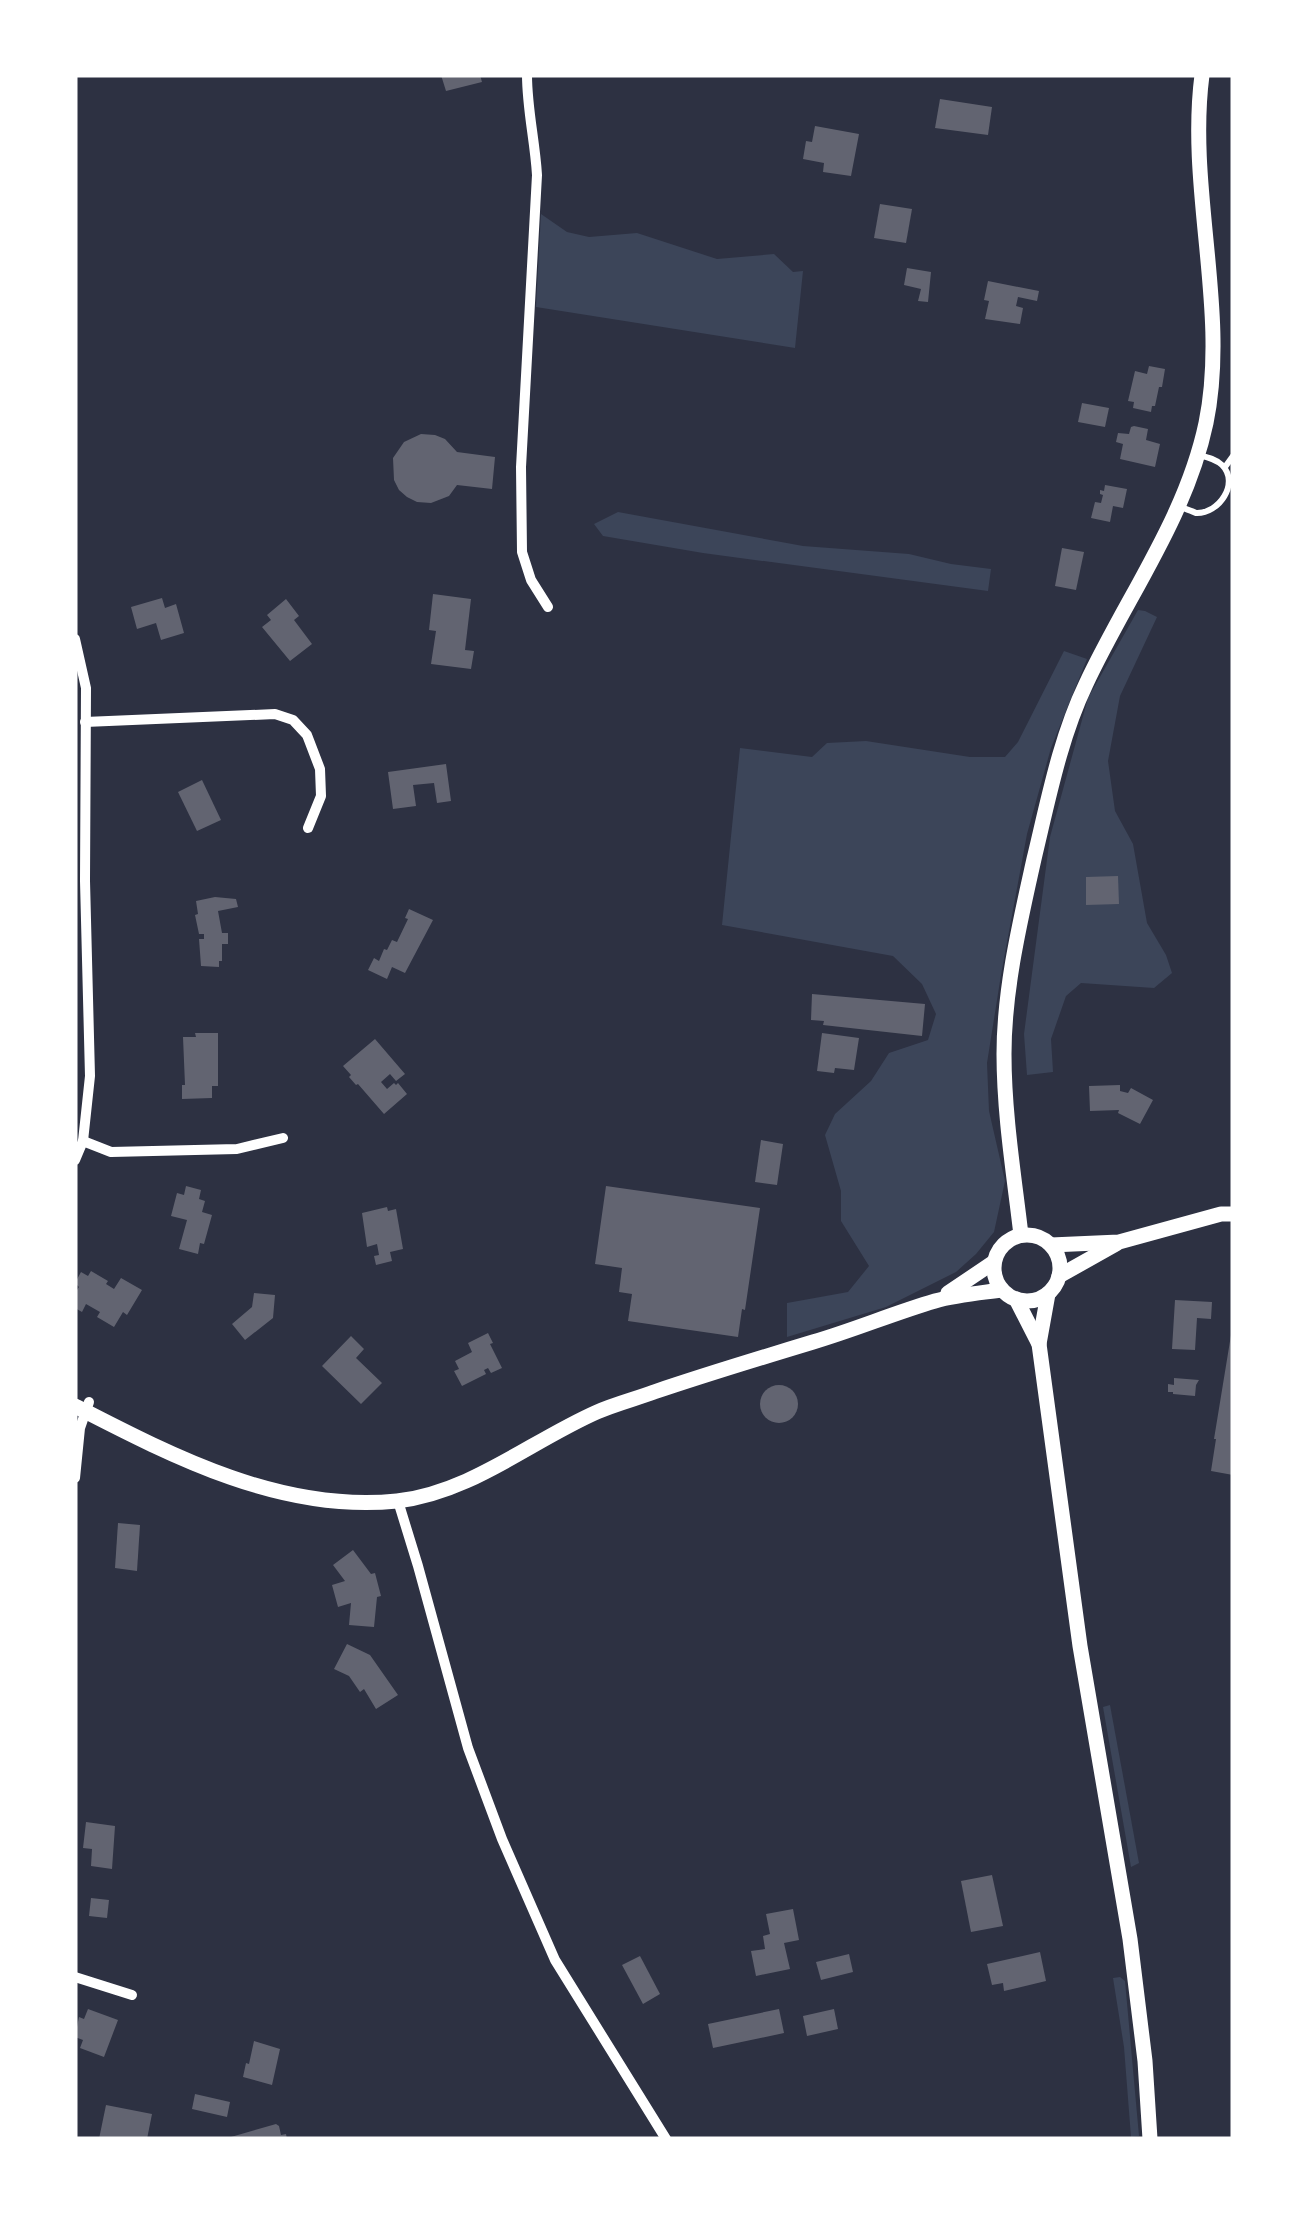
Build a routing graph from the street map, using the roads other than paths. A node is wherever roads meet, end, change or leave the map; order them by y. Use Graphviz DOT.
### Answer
graph roads {
  1 [pos="526,75"];
  2 [pos="1202,75"];
  3 [pos="1198,455"];
  4 [pos="1233,456"];
  5 [pos="1229,466"];
  6 [pos="1178,506"];
  7 [pos="548,607"];
  8 [pos="75,640"];
  9 [pos="86,722"];
  10 [pos="308,828"];
  11 [pos="283,1138"];
  12 [pos="83,1142"];
  13 [pos="75,1160"];
  14 [pos="1233,1214"];
  15 [pos="1021,1235"];
  16 [pos="1119,1242"];
  17 [pos="1051,1245"];
  18 [pos="994,1262"];
  19 [pos="1060,1276"];
  20 [pos="1002,1290"];
  21 [pos="1048,1294"];
  22 [pos="936,1300"];
  23 [pos="1016,1300"];
  24 [pos="1039,1344"];
  25 [pos="81,1404"];
  26 [pos="75,1478"];
  27 [pos="398,1500"];
  28 [pos="75,1977"];
  29 [pos="132,1994"];
  30 [pos="666,2139"];
  31 [pos="1150,2139"];
  1 -- 7 [label="street"];
  2 -- 3 [label="street"];
  3 -- 5 [label="lane"];
  3 -- 6 [label="street"];
  4 -- 5 [label="lane"];
  5 -- 6 [label="lane"];
  6 -- 15 [label="street"];
  8 -- 9 [label="street"];
  9 -- 10 [label="street"];
  9 -- 12 [label="street"];
  11 -- 12 [label="street"];
  12 -- 13 [label="street"];
  14 -- 16 [label="street"];
  15 -- 17 [label="street"];
  15 -- 18 [label="street"];
  16 -- 17 [label="street"];
  16 -- 19 [label="street"];
  17 -- 19 [label="street"];
  18 -- 20 [label="street"];
  18 -- 22 [label="street"];
  19 -- 21 [label="street"];
  20 -- 22 [label="street"];
  20 -- 23 [label="street"];
  21 -- 23 [label="street"];
  21 -- 24 [label="street"];
  22 -- 27 [label="street"];
  23 -- 24 [label="street"];
  24 -- 31 [label="street"];
  25 -- 26 [label="street"];
  25 -- 27 [label="street"];
  27 -- 30 [label="street"];
  28 -- 29 [label="street"];
}
